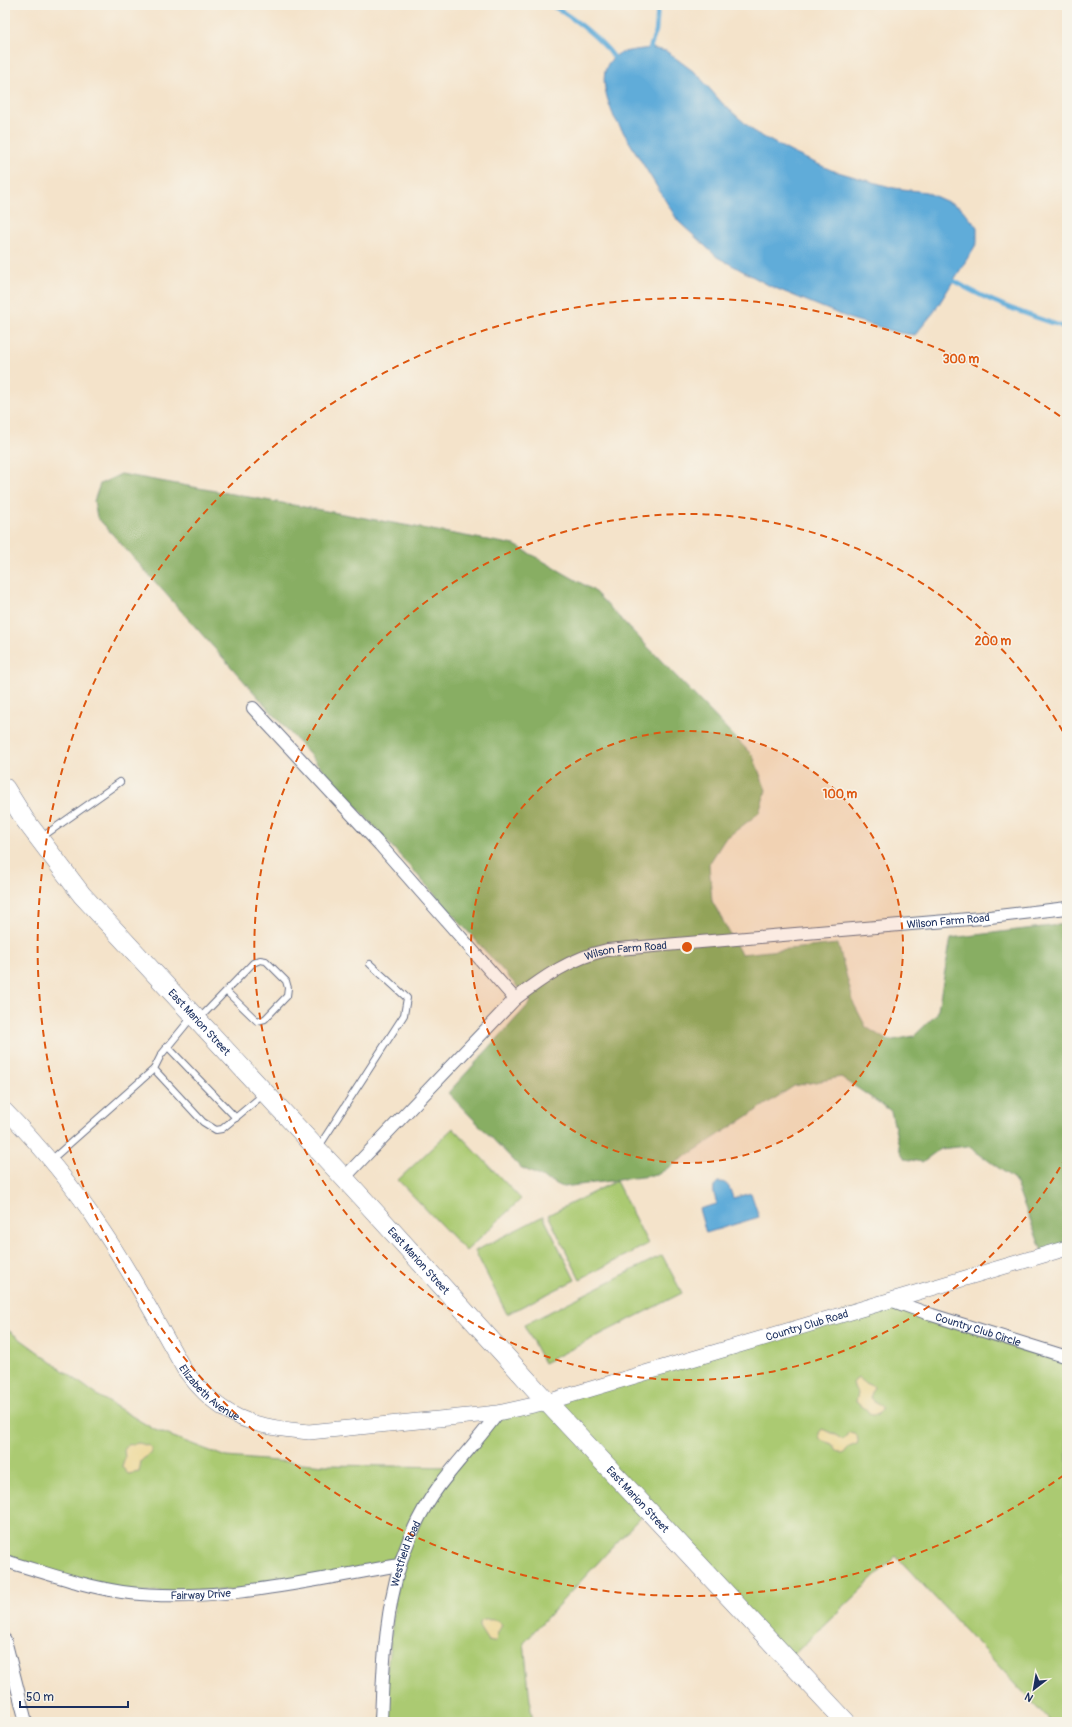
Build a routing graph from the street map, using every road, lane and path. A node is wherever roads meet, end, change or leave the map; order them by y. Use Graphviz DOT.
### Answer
graph roads {
  1 [pos="253,708"];
  2 [pos="120,782"];
  3 [pos="5,788"];
  4 [pos="39,839"];
  5 [pos="1067,908"];
  6 [pos="370,964"];
  7 [pos="226,991"];
  8 [pos="515,998"];
  9 [pos="196,1018"];
  10 [pos="168,1046"];
  11 [pos="154,1069"];
  12 [pos="265,1093"];
  13 [pos="5,1110"];
  14 [pos="236,1118"];
  15 [pos="317,1149"];
  16 [pos="50,1161"];
  17 [pos="344,1178"];
  18 [pos="1067,1248"];
  19 [pos="890,1300"];
  20 [pos="1067,1357"];
  21 [pos="547,1402"];
  22 [pos="498,1412"];
  23 [pos="5,1561"];
  24 [pos="399,1565"];
  25 [pos="5,1640"];
  26 [pos="26,1722"];
  27 [pos="381,1722"];
  28 [pos="846,1722"];
  1 -- 8 [label="street"];
  2 -- 4 [label="lane"];
  3 -- 4 [label="main road, East Marion Street"];
  4 -- 9 [label="main road, East Marion Street"];
  5 -- 8 [label="street, Wilson Farm Road"];
  6 -- 15 [label="lane"];
  7 -- 7 [label="lane"];
  7 -- 9 [label="lane"];
  8 -- 17 [label="street, Wilson Farm Road"];
  9 -- 10 [label="lane"];
  9 -- 12 [label="main road, East Marion Street"];
  10 -- 11 [label="lane"];
  10 -- 14 [label="lane"];
  11 -- 14 [label="lane"];
  11 -- 16 [label="lane"];
  12 -- 14 [label="lane"];
  12 -- 15 [label="main road, East Marion Street"];
  13 -- 16 [label="street, Elizabeth Avenue"];
  15 -- 17 [label="main road, East Marion Street"];
  16 -- 22 [label="street, Elizabeth Avenue"];
  17 -- 21 [label="main road, East Marion Street"];
  18 -- 19 [label="street, Country Club Road"];
  19 -- 20 [label="street, Country Club Circle"];
  19 -- 21 [label="street, Country Club Road"];
  21 -- 22 [label="street, Elizabeth Avenue"];
  21 -- 28 [label="main road, East Marion Street"];
  22 -- 24 [label="street, Westfield Road"];
  23 -- 24 [label="street, Fairway Drive"];
  24 -- 27 [label="street, Westfield Road"];
  25 -- 26 [label="street"];
}
